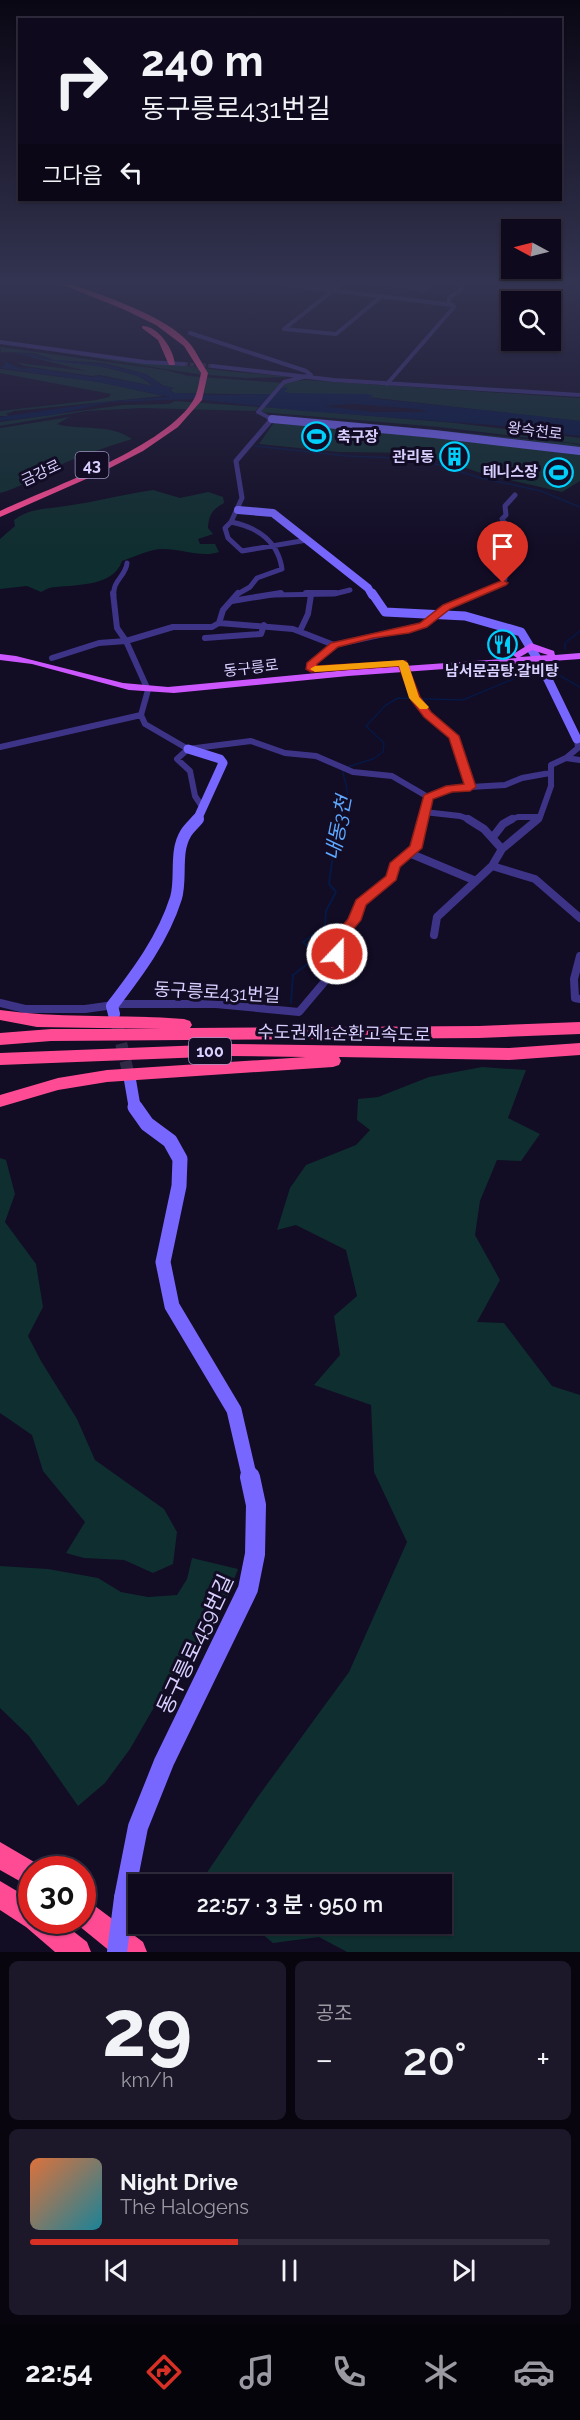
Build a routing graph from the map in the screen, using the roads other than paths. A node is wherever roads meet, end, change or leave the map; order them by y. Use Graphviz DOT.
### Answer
graph roads {
  1 [pos="193,372"];
  2 [pos="206,372"];
  3 [pos="264,372"];
  4 [pos="308,372"];
  5 [pos="397,372"];
  6 [pos="307,376"];
  7 [pos="387,384"];
  8 [pos="580,395"];
  9 [pos="272,419"];
  10 [pos="580,451"];
  11 [pos="46,493"];
  12 [pos="515,495"];
  13 [pos="0,508"];
  14 [pos="238,510"];
  15 [pos="0,514"];
  16 [pos="0,520"];
  17 [pos="231,522"];
  18 [pos="307,540"];
  19 [pos="273,545"];
  20 [pos="127,563"];
  21 [pos="350,590"];
  22 [pos="311,595"];
  23 [pos="232,601"];
  24 [pos="436,615"];
  25 [pos="219,623"];
  26 [pos="264,625"];
  27 [pos="300,631"];
  28 [pos="249,634"];
  29 [pos="205,638"];
  30 [pos="126,641"];
  31 [pos="252,644"];
  32 [pos="334,645"];
  33 [pos="0,651"];
  34 [pos="580,651"];
  35 [pos="551,656"];
  36 [pos="580,656"];
  37 [pos="0,657"];
  38 [pos="52,658"];
  39 [pos="518,658"];
  40 [pos="536,658"];
  41 [pos="404,666"];
  42 [pos="311,669"];
  43 [pos="146,686"];
  44 [pos="141,715"];
  45 [pos="579,739"];
  46 [pos="0,747"];
  47 [pos="188,749"];
  48 [pos="566,758"];
  49 [pos="580,760"];
  50 [pos="550,773"];
  51 [pos="470,787"];
  52 [pos="428,797"];
  53 [pos="203,808"];
  54 [pos="424,812"];
  55 [pos="540,816"];
  56 [pos="493,837"];
  57 [pos="502,849"];
  58 [pos="409,854"];
  59 [pos="492,866"];
  60 [pos="476,881"];
  61 [pos="580,918"];
  62 [pos="434,935"];
  63 [pos="580,956"];
  64 [pos="580,999"];
  65 [pos="0,1003"];
  66 [pos="113,1010"];
  67 [pos="0,1015"];
  68 [pos="580,1028"];
  69 [pos="286,1032"];
  70 [pos="0,1038"];
  71 [pos="580,1049"];
  72 [pos="420,1054"];
  73 [pos="0,1059"];
  74 [pos="130,1080"];
  75 [pos="0,1101"];
  76 [pos="0,1855"];
  77 [pos="18,1866"];
  78 [pos="0,1894"];
  79 [pos="18,1906"];
  80 [pos="96,1923"];
  81 [pos="54,1934"];
  82 [pos="76,1952"];
  83 [pos="117,1952"];
  84 [pos="133,1952"];
  1 -- 13 [label="highway, 금강로 / 43"];
  2 -- 11 [label="highway, 금강로 / 43"];
  3 -- 6 [label="street"];
  4 -- 6 [label="street"];
  5 -- 7 [label="street"];
  6 -- 7 [label="street"];
  6 -- 9 [label="street"];
  7 -- 8 [label="street"];
  9 -- 10 [label="street, 왕숙천로"];
  9 -- 14 [label="street"];
  11 -- 15 [label="highway, 금강로 / 43"];
  11 -- 16 [label="highway"];
  12 -- 24 [label="street"];
  14 -- 17 [label="street"];
  14 -- 18 [label="street"];
  17 -- 19 [label="street"];
  17 -- 19 [label="street"];
  18 -- 19 [label="street"];
  18 -- 24 [label="street"];
  19 -- 23 [label="street"];
  20 -- 30 [label="street"];
  21 -- 22 [label="street"];
  22 -- 23 [label="street"];
  22 -- 27 [label="street"];
  23 -- 25 [label="street"];
  24 -- 32 [label="street"];
  24 -- 40 [label="street"];
  25 -- 26 [label="street"];
  25 -- 30 [label="street"];
  26 -- 27 [label="street"];
  26 -- 28 [label="street"];
  27 -- 32 [label="street"];
  28 -- 29 [label="street"];
  28 -- 31 [label="street"];
  30 -- 38 [label="street"];
  30 -- 43 [label="street"];
  32 -- 42 [label="street"];
  33 -- 38 [label="main road, 동구릉로"];
  34 -- 35 [label="main road, 동구릉로"];
  35 -- 36 [label="main road, 동구릉로"];
  35 -- 40 [label="main road, 동구릉로"];
  35 -- 40 [label="main road"];
  37 -- 43 [label="main road, 동구릉로"];
  38 -- 43 [label="main road, 동구릉로"];
  39 -- 40 [label="main road, 동구릉로"];
  39 -- 40 [label="main road"];
  39 -- 41 [label="main road, 동구릉로"];
  40 -- 45 [label="street"];
  41 -- 42 [label="main road, 동구릉로"];
  41 -- 43 [label="main road, 동구릉로"];
  41 -- 51 [label="street"];
  42 -- 43 [label="main road, 동구릉로"];
  43 -- 44 [label="street"];
  44 -- 46 [label="street"];
  44 -- 47 [label="street"];
  45 -- 48 [label="street"];
  47 -- 52 [label="street"];
  47 -- 53 [label="street"];
  47 -- 53 [label="street"];
  48 -- 49 [label="street"];
  48 -- 50 [label="street"];
  50 -- 51 [label="street"];
  50 -- 55 [label="street"];
  51 -- 52 [label="street"];
  52 -- 54 [label="street, 동구릉로431번길"];
  53 -- 66 [label="street"];
  54 -- 56 [label="street"];
  54 -- 58 [label="street, 동구릉로431번길"];
  55 -- 56 [label="street"];
  55 -- 57 [label="street"];
  56 -- 57 [label="street"];
  57 -- 59 [label="street"];
  58 -- 60 [label="street"];
  58 -- 66 [label="street, 동구릉로431번길"];
  59 -- 60 [label="street"];
  59 -- 61 [label="street"];
  60 -- 62 [label="street"];
  63 -- 64 [label="street"];
  65 -- 66 [label="street"];
  67 -- 69 [label="highway"];
  68 -- 69 [label="highway, 수도권제1순환고속도로 / 100"];
  69 -- 70 [label="highway, 수도권제1순환고속도로 / 100"];
  71 -- 72 [label="highway, 수도권제1순환고속도로 / 100"];
  72 -- 73 [label="highway, 수도권제1순환고속도로 / 100"];
  72 -- 75 [label="highway"];
  74 -- 83 [label="street, 동구릉로459번길, bridge"];
  76 -- 77 [label="highway"];
  78 -- 79 [label="highway"];
  80 -- 84 [label="highway"];
  81 -- 82 [label="highway"];
}
